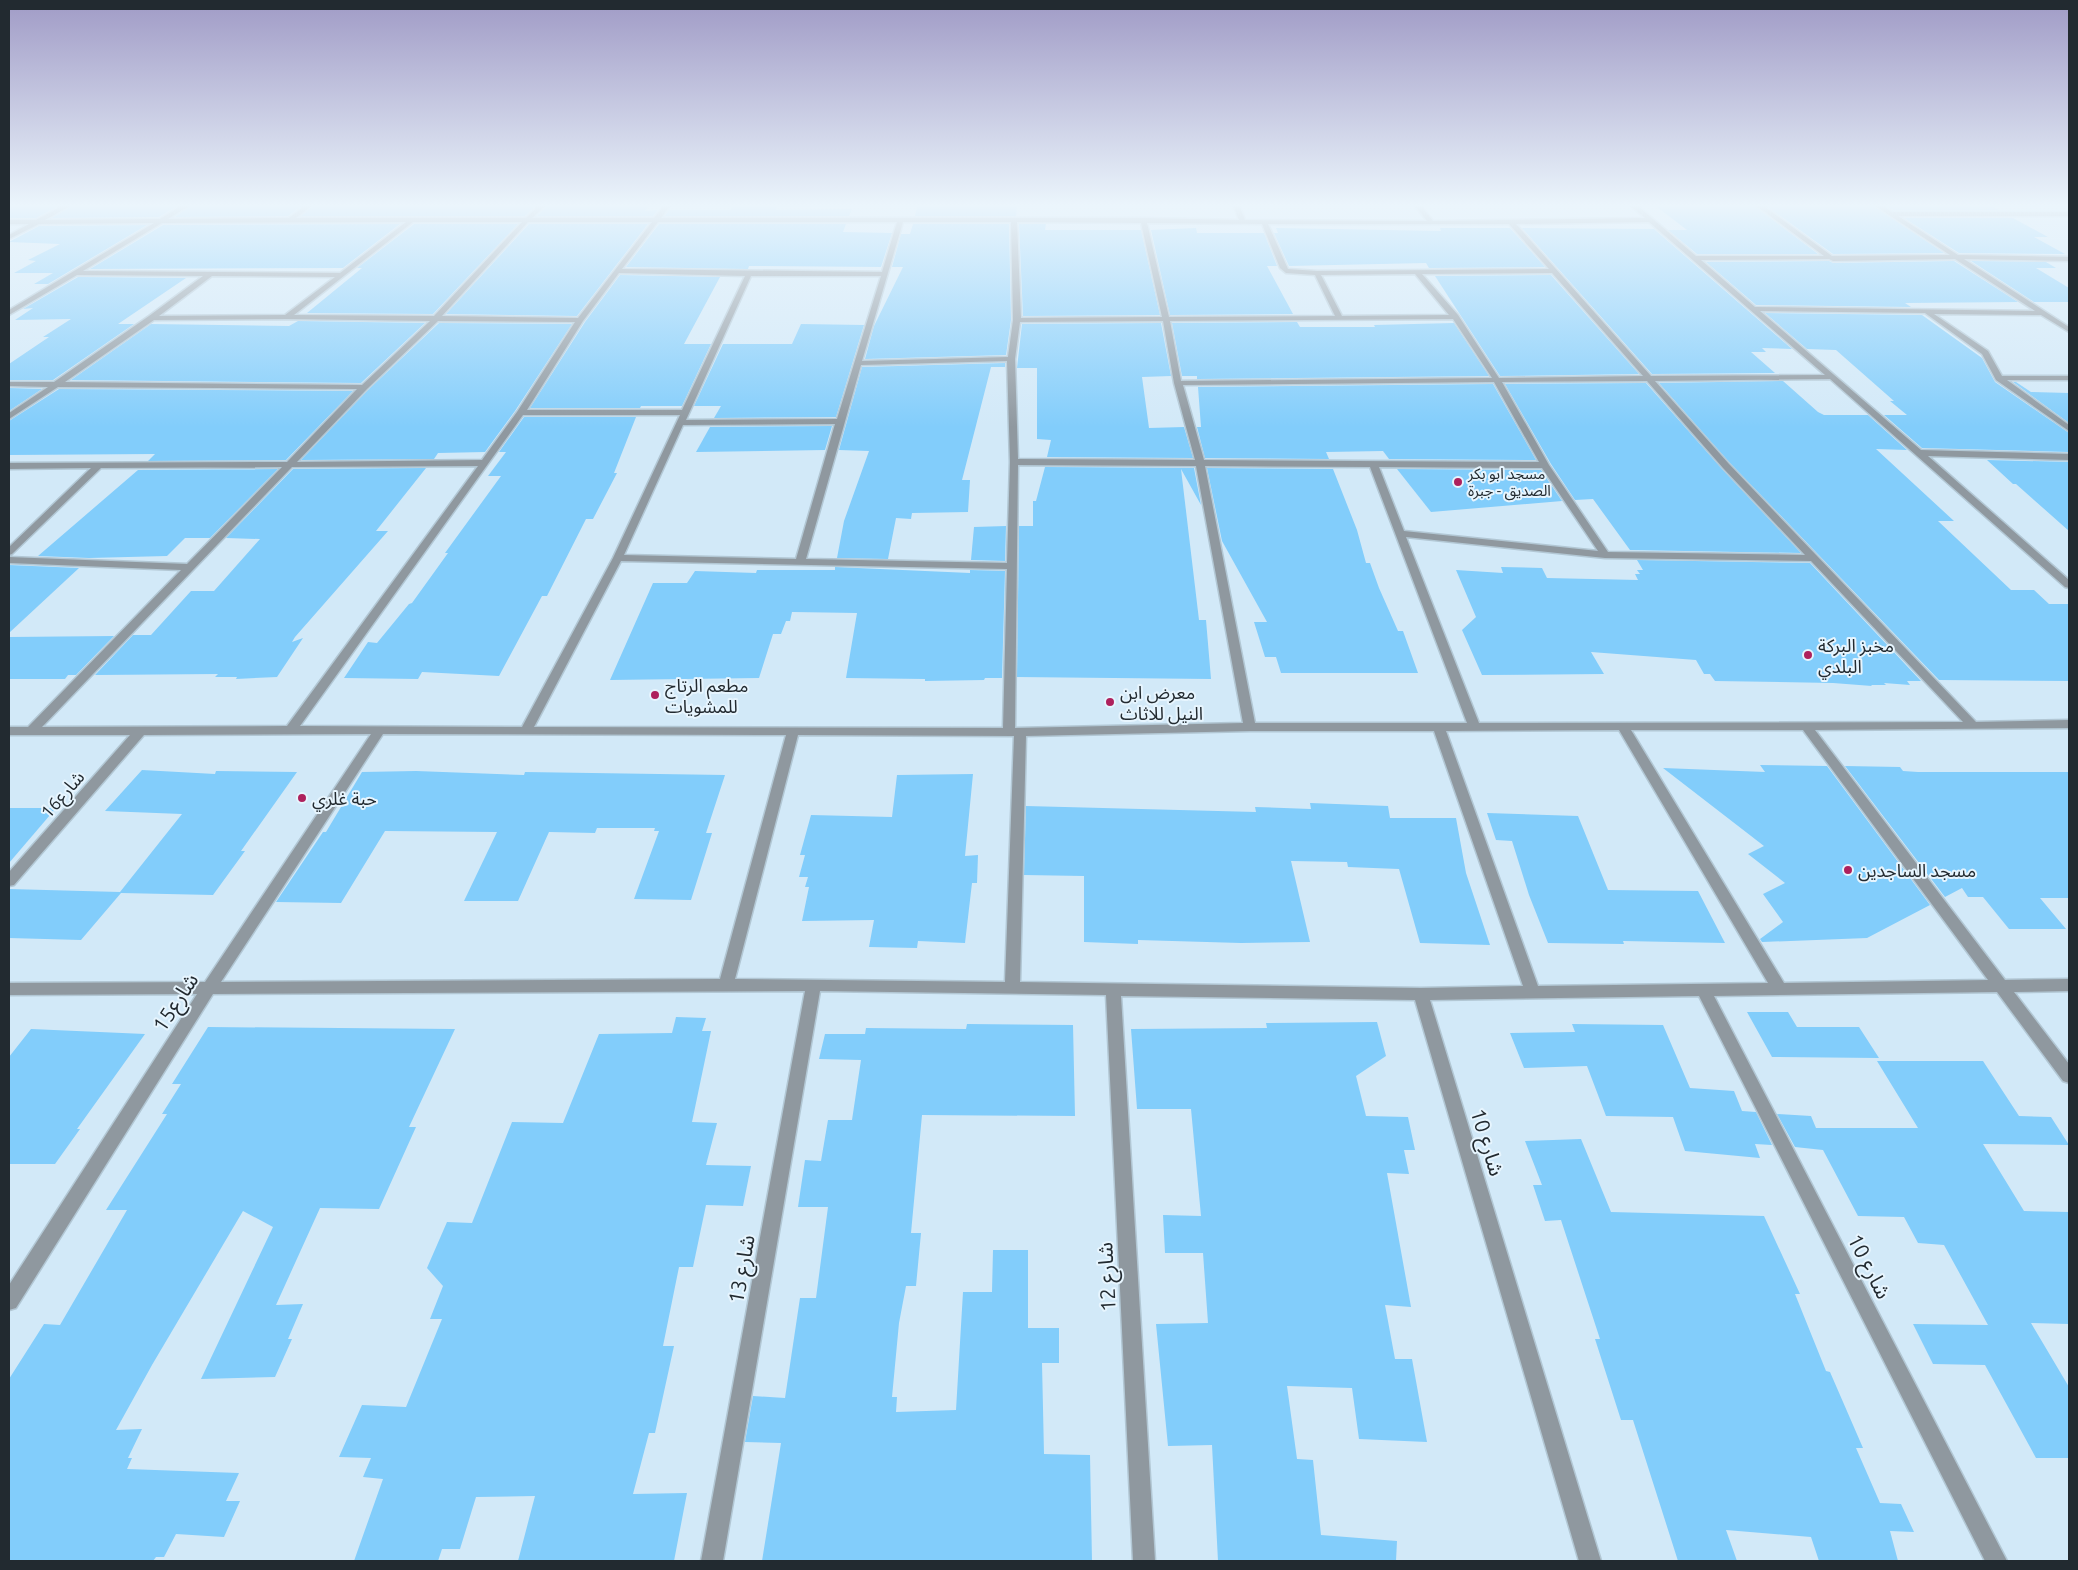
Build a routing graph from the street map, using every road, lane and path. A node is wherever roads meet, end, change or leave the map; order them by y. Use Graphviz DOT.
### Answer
graph roads {
  1 [pos="65,280"];
  2 [pos="202,280"];
  3 [pos="334,280"];
  4 [pos="471,280"];
  5 [pos="612,280"];
  6 [pos="746,280"];
  7 [pos="883,280"];
  8 [pos="1016,280"];
  9 [pos="1157,280"];
  10 [pos="1321,280"];
  11 [pos="1424,280"];
  12 [pos="1562,280"];
  13 [pos="1721,280"];
  14 [pos="1992,280"];
  15 [pos="1752,308"];
  16 [pos="1926,310"];
  17 [pos="9,313"];
  18 [pos="2043,313"];
  19 [pos="1339,316"];
  20 [pos="287,317"];
  21 [pos="1455,317"];
  22 [pos="152,318"];
  23 [pos="1166,318"];
  24 [pos="434,320"];
  25 [pos="580,320"];
  26 [pos="1017,320"];
  27 [pos="2069,330"];
  28 [pos="1011,359"];
  29 [pos="857,363"];
  30 [pos="1830,377"];
  31 [pos="1999,378"];
  32 [pos="2069,378"];
  33 [pos="1651,379"];
  34 [pos="1497,380"];
  35 [pos="1178,383"];
  36 [pos="9,384"];
  37 [pos="55,384"];
  38 [pos="364,387"];
  39 [pos="686,412"];
  40 [pos="521,413"];
  41 [pos="9,417"];
  42 [pos="840,421"];
  43 [pos="681,423"];
  44 [pos="2069,428"];
  45 [pos="1921,453"];
  46 [pos="2069,457"];
  47 [pos="1014,462"];
  48 [pos="1200,462"];
  49 [pos="483,463"];
  50 [pos="1373,463"];
  51 [pos="100,464"];
  52 [pos="291,464"];
  53 [pos="1545,465"];
  54 [pos="9,466"];
  55 [pos="1402,534"];
  56 [pos="9,552"];
  57 [pos="1605,555"];
  58 [pos="618,558"];
  59 [pos="1812,558"];
  60 [pos="9,560"];
  61 [pos="800,561"];
  62 [pos="1013,566"];
  63 [pos="188,567"];
  64 [pos="2069,585"];
  65 [pos="2069,724"];
  66 [pos="1474,726"];
  67 [pos="1622,726"];
  68 [pos="1806,726"];
  69 [pos="1974,726"];
  70 [pos="1250,727"];
  71 [pos="1439,727"];
  72 [pos="141,730"];
  73 [pos="291,730"];
  74 [pos="380,730"];
  75 [pos="526,730"];
  76 [pos="9,731"];
  77 [pos="31,731"];
  78 [pos="793,731"];
  79 [pos="1015,732"];
  80 [pos="9,881"];
  81 [pos="814,985"];
  82 [pos="2069,985"];
  83 [pos="726,986"];
  84 [pos="2002,986"];
  85 [pos="9,989"];
  86 [pos="208,989"];
  87 [pos="1012,989"];
  88 [pos="1780,990"];
  89 [pos="1113,991"];
  90 [pos="1704,991"];
  91 [pos="1534,993"];
  92 [pos="1421,994"];
  93 [pos="2069,1076"];
  94 [pos="9,1301"];
  95 [pos="712,1561"];
  96 [pos="1144,1561"];
  97 [pos="1590,1561"];
  98 [pos="1996,1561"];
  1 -- 17 [label="street"];
  2 -- 22 [label="street"];
  3 -- 20 [label="street"];
  4 -- 24 [label="street"];
  5 -- 25 [label="street"];
  6 -- 39 [label="street"];
  7 -- 29 [label="street"];
  8 -- 26 [label="street"];
  9 -- 23 [label="street"];
  10 -- 19 [label="street"];
  11 -- 21 [label="street"];
  12 -- 33 [label="street"];
  13 -- 15 [label="street"];
  14 -- 18 [label="street"];
  15 -- 16 [label="street"];
  15 -- 30 [label="street"];
  16 -- 18 [label="street"];
  16 -- 31 [label="street"];
  18 -- 27 [label="street"];
  19 -- 21 [label="street"];
  19 -- 23 [label="street"];
  20 -- 22 [label="street"];
  20 -- 24 [label="street"];
  21 -- 34 [label="street"];
  22 -- 37 [label="street"];
  23 -- 26 [label="street"];
  23 -- 35 [label="street"];
  24 -- 25 [label="street"];
  24 -- 38 [label="street"];
  25 -- 40 [label="street"];
  26 -- 28 [label="street"];
  28 -- 29 [label="street"];
  28 -- 47 [label="street"];
  29 -- 42 [label="street"];
  30 -- 33 [label="street"];
  30 -- 45 [label="street"];
  31 -- 32 [label="street"];
  31 -- 44 [label="street"];
  33 -- 34 [label="street"];
  33 -- 59 [label="street"];
  34 -- 35 [label="street"];
  34 -- 53 [label="street"];
  35 -- 48 [label="street"];
  36 -- 37 [label="street"];
  37 -- 38 [label="street"];
  37 -- 41 [label="street"];
  38 -- 52 [label="street"];
  39 -- 40 [label="street"];
  39 -- 43 [label="street"];
  40 -- 49 [label="street"];
  42 -- 43 [label="street"];
  42 -- 61 [label="street"];
  43 -- 58 [label="street"];
  45 -- 46 [label="street"];
  45 -- 64 [label="street"];
  47 -- 48 [label="street"];
  47 -- 62 [label="street"];
  48 -- 50 [label="street"];
  48 -- 70 [label="street"];
  49 -- 52 [label="street"];
  49 -- 73 [label="street"];
  50 -- 53 [label="street"];
  50 -- 55 [label="street"];
  51 -- 52 [label="street"];
  51 -- 54 [label="street"];
  51 -- 56 [label="street"];
  52 -- 63 [label="street"];
  53 -- 57 [label="street"];
  55 -- 57 [label="street"];
  55 -- 66 [label="street"];
  57 -- 59 [label="street"];
  58 -- 61 [label="street"];
  58 -- 75 [label="street"];
  59 -- 69 [label="street"];
  60 -- 63 [label="street"];
  61 -- 62 [label="street"];
  62 -- 79 [label="street"];
  63 -- 77 [label="street"];
  65 -- 69 [label="street"];
  66 -- 67 [label="street"];
  66 -- 71 [label="street"];
  67 -- 68 [label="street"];
  67 -- 88 [label="street"];
  68 -- 69 [label="street"];
  68 -- 84 [label="street"];
  70 -- 71 [label="street"];
  70 -- 79 [label="street"];
  71 -- 91 [label="street"];
  72 -- 73 [label="street"];
  72 -- 77 [label="street"];
  72 -- 80 [label="street, شارع16"];
  73 -- 74 [label="street"];
  74 -- 75 [label="street"];
  74 -- 86 [label="street, شارع15"];
  75 -- 78 [label="street"];
  76 -- 77 [label="street"];
  78 -- 79 [label="street"];
  78 -- 83 [label="street"];
  79 -- 87 [label="street"];
  81 -- 83 [label="street"];
  81 -- 87 [label="street"];
  81 -- 95 [label="street, شارع 13"];
  82 -- 84 [label="street"];
  83 -- 86 [label="street"];
  84 -- 88 [label="street"];
  84 -- 93 [label="street"];
  85 -- 86 [label="street"];
  86 -- 94 [label="street, شارع15"];
  87 -- 89 [label="street"];
  88 -- 90 [label="street"];
  89 -- 92 [label="street"];
  89 -- 96 [label="street, شارع 12"];
  90 -- 91 [label="street"];
  90 -- 98 [label="street, شارع 10"];
  91 -- 92 [label="street"];
  92 -- 97 [label="street, شارع 10"];
}
